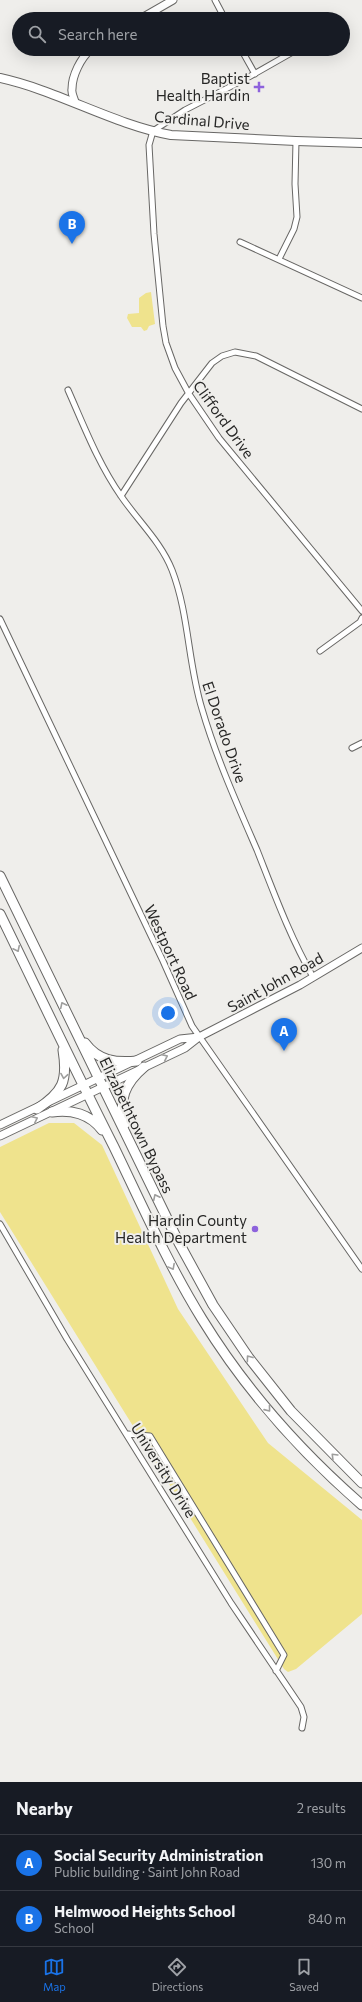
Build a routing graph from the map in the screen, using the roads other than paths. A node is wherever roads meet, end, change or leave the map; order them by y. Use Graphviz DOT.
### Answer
graph roads {
  1 [pos="173,0"];
  2 [pos="216,0"];
  3 [pos="152,12"];
  4 [pos="222,12"];
  5 [pos="85,56"];
  6 [pos="245,56"];
  7 [pos="286,56"];
  8 [pos="255,74"];
  9 [pos="0,78"];
  10 [pos="74,102"];
  11 [pos="153,131"];
  12 [pos="296,142"];
  13 [pos="362,143"];
  14 [pos="240,242"];
  15 [pos="279,259"];
  16 [pos="362,298"];
  17 [pos="68,390"];
  18 [pos="189,394"];
  19 [pos="362,409"];
  20 [pos="121,496"];
  21 [pos="362,611"];
  22 [pos="362,618"];
  23 [pos="0,619"];
  24 [pos="320,651"];
  25 [pos="362,743"];
  26 [pos="352,748"];
  27 [pos="0,876"];
  28 [pos="0,914"];
  29 [pos="362,948"];
  30 [pos="313,977"];
  31 [pos="75,1030"];
  32 [pos="60,1037"];
  33 [pos="199,1037"];
  34 [pos="140,1064"];
  35 [pos="101,1083"];
  36 [pos="84,1086"];
  37 [pos="88,1095"];
  38 [pos="37,1109"];
  39 [pos="52,1112"];
  40 [pos="0,1126"];
  41 [pos="0,1136"];
  42 [pos="132,1148"];
  43 [pos="117,1155"];
  44 [pos="0,1224"];
  45 [pos="362,1269"];
  46 [pos="128,1434"];
  47 [pos="362,1483"];
  48 [pos="362,1505"];
  49 [pos="276,1671"];
  50 [pos="302,1728"];
  1 -- 3 [label="street"];
  2 -- 4 [label="street"];
  5 -- 10 [label="street"];
  6 -- 8 [label="street"];
  7 -- 8 [label="street"];
  8 -- 11 [label="street"];
  9 -- 10 [label="main road, Cardinal Drive"];
  10 -- 11 [label="main road, Cardinal Drive"];
  11 -- 12 [label="main road, Cardinal Drive"];
  11 -- 18 [label="street, Clifford Drive"];
  12 -- 13 [label="main road, Cardinal Drive"];
  12 -- 15 [label="street"];
  14 -- 15 [label="street"];
  15 -- 16 [label="street"];
  17 -- 20 [label="street, El Dorado Drive"];
  18 -- 19 [label="street"];
  18 -- 20 [label="street"];
  18 -- 21 [label="street, Clifford Drive"];
  20 -- 30 [label="street, El Dorado Drive"];
  22 -- 24 [label="street"];
  23 -- 33 [label="street, Westport Road"];
  25 -- 26 [label="street"];
  31 -- 27 [label="highway, Elizabethtown Bypass, one-way"];
  28 -- 32 [label="highway, Elizabethtown Bypass, one-way"];
  29 -- 30 [label="street, Saint John Road"];
  30 -- 33 [label="street, Saint John Road"];
  31 -- 34 [label="highway"];
  31 -- 35 [label="highway, Elizabethtown Bypass"];
  32 -- 36 [label="highway, Elizabethtown Bypass"];
  32 -- 38 [label="highway, one-way"];
  33 -- 34 [label="street, Saint John Road"];
  33 -- 45 [label="street, Westport Road"];
  34 -- 35 [label="street, Saint John Road"];
  34 -- 42 [label="highway"];
  35 -- 36 [label="street, Saint John Road"];
  35 -- 37 [label="street, Saint John Road"];
  35 -- 42 [label="highway, Elizabethtown Bypass"];
  36 -- 37 [label="highway, Elizabethtown Bypass"];
  36 -- 38 [label="street, Saint John Road"];
  37 -- 39 [label="street, Saint John Road"];
  37 -- 43 [label="highway, Elizabethtown Bypass"];
  38 -- 40 [label="street, Saint John Road"];
  41 -- 39 [label="street, Saint John Road, one-way"];
  39 -- 43 [label="highway"];
  47 -- 42 [label="highway, Elizabethtown Bypass, one-way"];
  43 -- 48 [label="highway, Elizabethtown Bypass, one-way"];
  44 -- 46 [label="street, University Drive"];
  46 -- 49 [label="street, University Drive"];
  46 -- 49 [label="street"];
  49 -- 50 [label="street, University Drive"];
}
